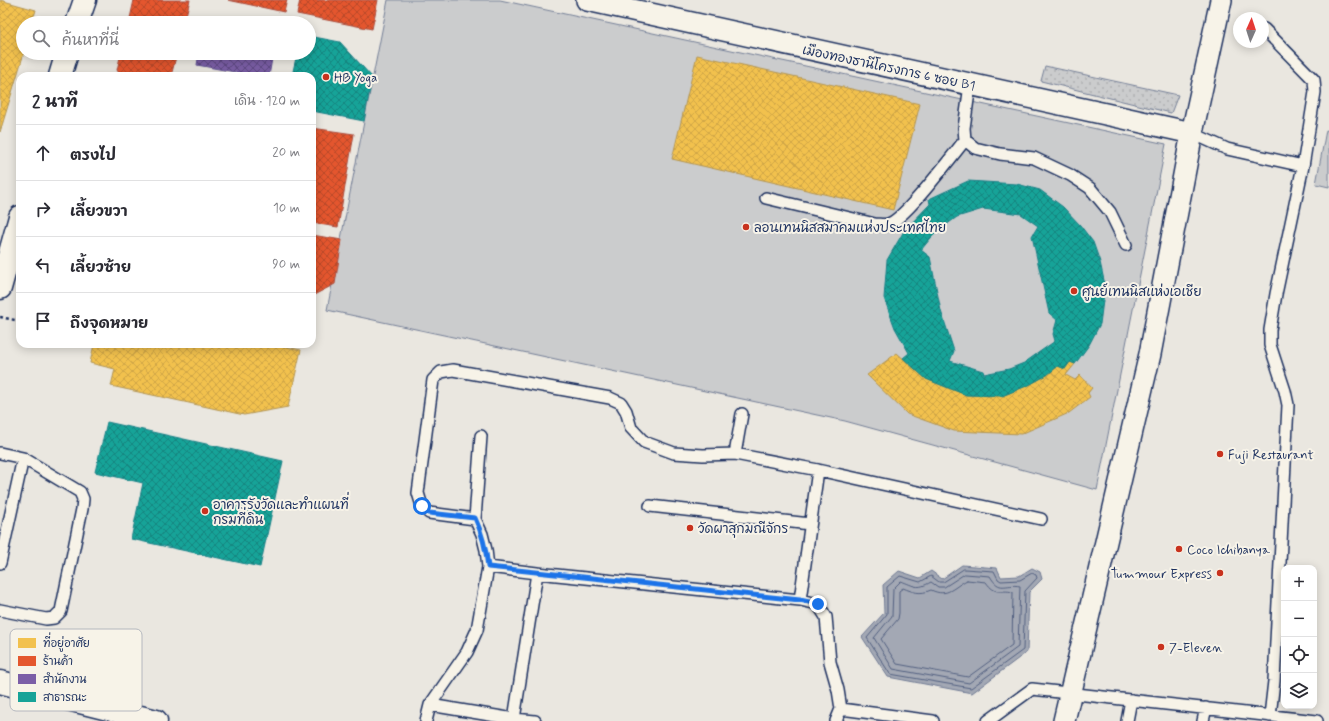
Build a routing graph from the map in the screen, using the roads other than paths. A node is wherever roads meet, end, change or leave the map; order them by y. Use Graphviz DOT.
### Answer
graph roads {
  1 [pos="85,0"];
  2 [pos="586,0"];
  3 [pos="1221,0"];
  4 [pos="79,16"];
  5 [pos="1269,34"];
  6 [pos="65,60"];
  7 [pos="61,72"];
  8 [pos="970,84"];
  9 [pos="1192,133"];
  10 [pos="965,140"];
  11 [pos="1303,166"];
  12 [pos="766,198"];
  13 [pos="16,225"];
  14 [pos="6,245"];
  15 [pos="1126,245"];
  16 [pos="0,288"];
  17 [pos="742,414"];
  18 [pos="480,436"];
  19 [pos="0,454"];
  20 [pos="734,454"];
  21 [pos="23,458"];
  22 [pos="818,470"];
  23 [pos="650,506"];
  24 [pos="475,518"];
  25 [pos="1041,519"];
  26 [pos="810,524"];
  27 [pos="0,563"];
  28 [pos="488,567"];
  29 [pos="537,573"];
  30 [pos="800,600"];
  31 [pos="0,610"];
  32 [pos="0,682"];
  33 [pos="10,684"];
  34 [pos="1070,694"];
  35 [pos="1131,700"];
  36 [pos="430,705"];
  37 [pos="1206,708"];
  38 [pos="841,709"];
  39 [pos="116,711"];
  40 [pos="1270,716"];
  41 [pos="514,719"];
  42 [pos="156,721"];
  43 [pos="426,721"];
  44 [pos="535,721"];
  45 [pos="836,721"];
  46 [pos="933,721"];
  47 [pos="988,721"];
  48 [pos="1064,721"];
  49 [pos="1127,721"];
  50 [pos="1203,721"];
  51 [pos="1317,721"];
  1 -- 4 [label="street"];
  2 -- 8 [label="street, เมืองทองธานีโครงการ 6 ซอย B1"];
  3 -- 9 [label="street"];
  5 -- 11 [label="lane"];
  6 -- 7 [label="street"];
  8 -- 9 [label="street, เมืองทองธานีโครงการ 6 ซอย B1"];
  8 -- 10 [label="lane"];
  9 -- 11 [label="lane"];
  9 -- 34 [label="street"];
  10 -- 12 [label="lane"];
  10 -- 15 [label="lane"];
  11 -- 40 [label="lane"];
  13 -- 14 [label="street"];
  14 -- 16 [label="street"];
  17 -- 20 [label="lane"];
  18 -- 24 [label="lane"];
  19 -- 21 [label="lane"];
  20 -- 22 [label="lane"];
  20 -- 24 [label="lane"];
  21 -- 27 [label="lane"];
  21 -- 31 [label="lane"];
  22 -- 25 [label="lane"];
  22 -- 26 [label="lane"];
  23 -- 26 [label="lane"];
  24 -- 28 [label="lane"];
  26 -- 30 [label="lane"];
  28 -- 29 [label="lane"];
  28 -- 36 [label="lane"];
  29 -- 30 [label="lane"];
  29 -- 41 [label="lane"];
  30 -- 38 [label="lane"];
  32 -- 33 [label="street"];
  34 -- 35 [label="lane"];
  34 -- 47 [label="lane"];
  34 -- 48 [label="street"];
  35 -- 37 [label="lane"];
  35 -- 49 [label="lane"];
  36 -- 41 [label="lane"];
  36 -- 43 [label="lane"];
  37 -- 40 [label="lane"];
  37 -- 50 [label="lane"];
  38 -- 45 [label="lane"];
  38 -- 46 [label="lane"];
  39 -- 42 [label="street"];
  40 -- 51 [label="lane"];
  41 -- 44 [label="lane"];
}
